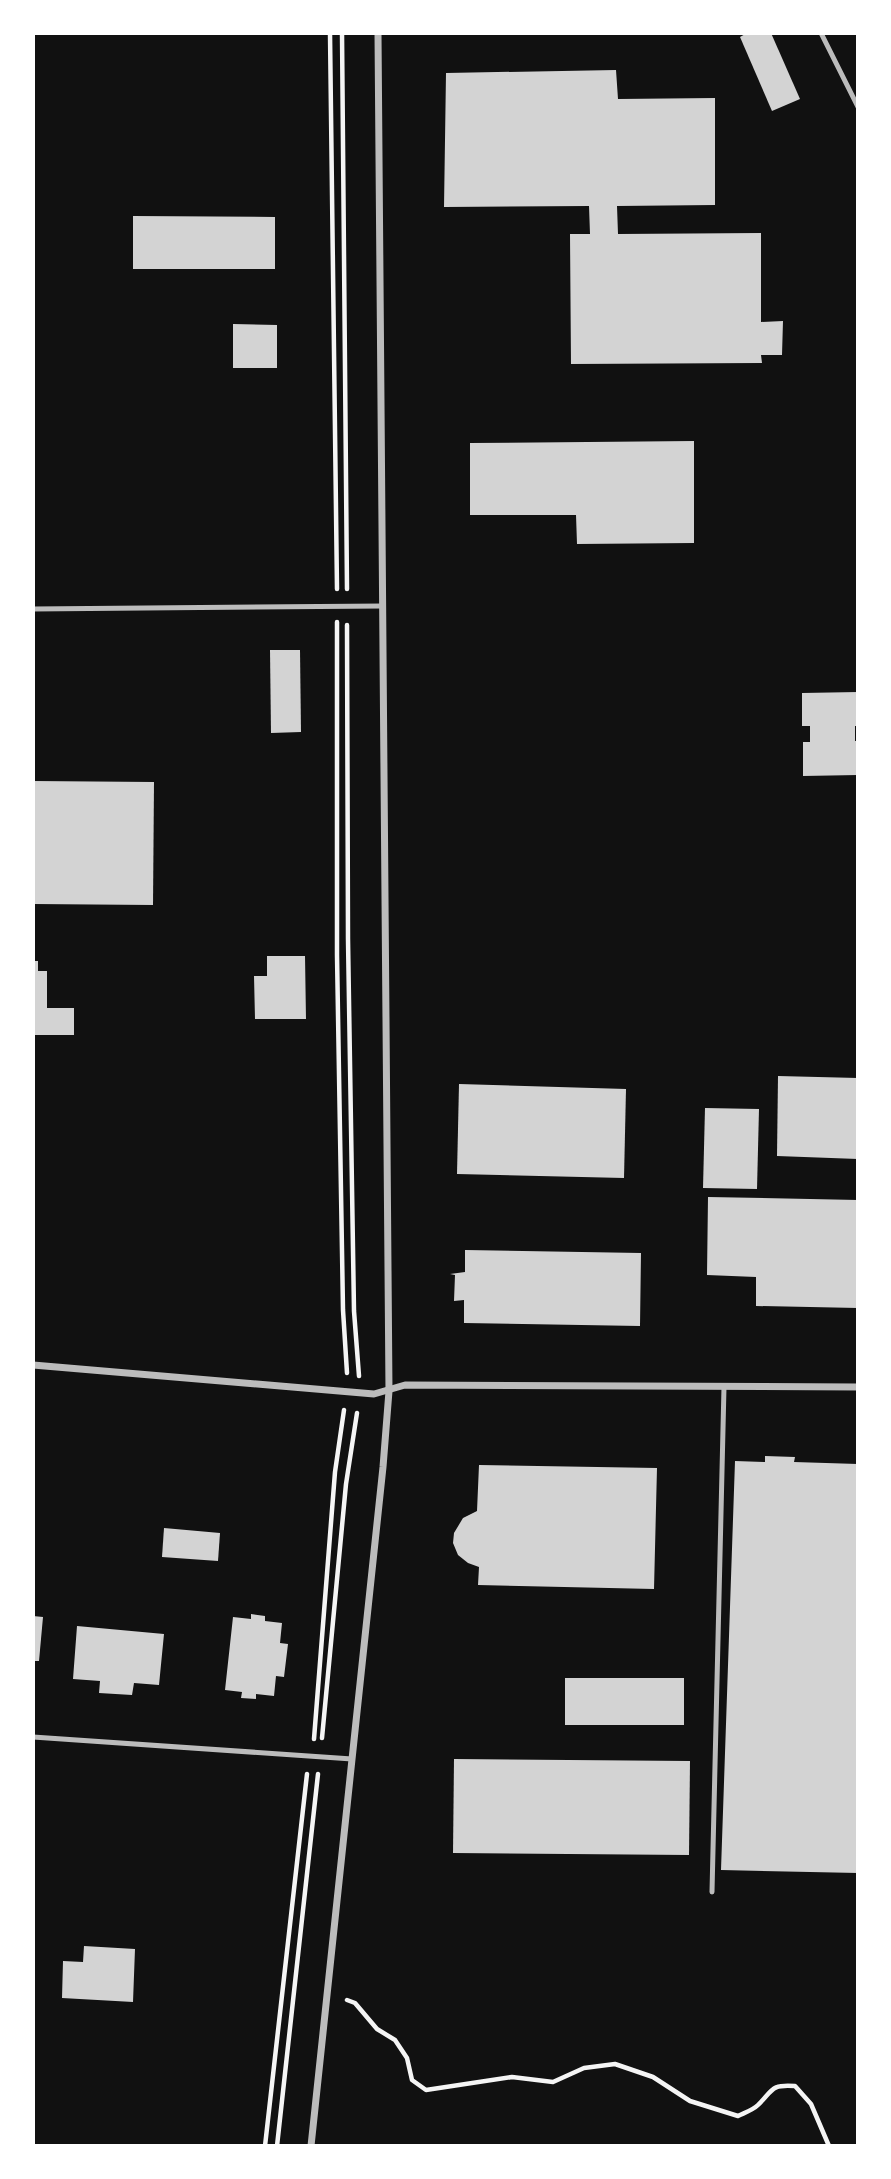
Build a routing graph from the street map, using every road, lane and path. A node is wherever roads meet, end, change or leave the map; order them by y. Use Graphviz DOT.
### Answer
graph roads {
  1 [pos="330,33"];
  2 [pos="342,33"];
  3 [pos="378,33"];
  4 [pos="821,33"];
  5 [pos="857,104"];
  6 [pos="383,606"];
  7 [pos="337,607"];
  8 [pos="347,607"];
  9 [pos="33,609"];
  10 [pos="33,1365"];
  11 [pos="724,1387"];
  12 [pos="858,1387"];
  13 [pos="389,1391"];
  14 [pos="346,1393"];
  15 [pos="358,1394"];
  16 [pos="33,1737"];
  17 [pos="316,1756"];
  18 [pos="352,1759"];
  19 [pos="712,1892"];
  20 [pos="327,1993"];
  21 [pos="265,2146"];
  22 [pos="277,2146"];
  23 [pos="310,2146"];
  24 [pos="828,2146"];
  1 -- 7 [label="path"];
  2 -- 8 [label="path"];
  3 -- 6 [label="street"];
  4 -- 5 [label="lane"];
  6 -- 8 [label="lane"];
  6 -- 13 [label="street"];
  7 -- 8 [label="lane"];
  7 -- 9 [label="lane"];
  7 -- 14 [label="path"];
  8 -- 15 [label="path"];
  10 -- 14 [label="street"];
  11 -- 12 [label="street"];
  11 -- 13 [label="street"];
  11 -- 19 [label="lane"];
  13 -- 15 [label="street"];
  13 -- 18 [label="street"];
  14 -- 15 [label="street"];
  14 -- 17 [label="path"];
  15 -- 17 [label="path"];
  16 -- 17 [label="lane"];
  17 -- 18 [label="lane"];
  17 -- 21 [label="path"];
  17 -- 22 [label="path"];
  18 -- 20 [label="street"];
  20 -- 23 [label="street"];
  20 -- 24 [label="path"];
}
